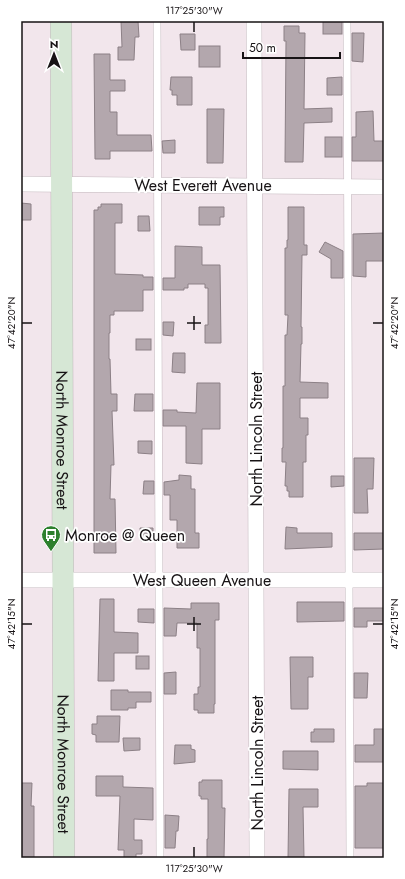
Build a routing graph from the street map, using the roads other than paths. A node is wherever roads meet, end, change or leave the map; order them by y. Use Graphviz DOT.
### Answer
graph roads {
  1 [pos="61,21"];
  2 [pos="157,21"];
  3 [pos="254,21"];
  4 [pos="347,21"];
  5 [pos="21,184"];
  6 [pos="62,184"];
  7 [pos="158,185"];
  8 [pos="254,186"];
  9 [pos="348,186"];
  10 [pos="384,187"];
  11 [pos="21,580"];
  12 [pos="63,580"];
  13 [pos="159,580"];
  14 [pos="257,580"];
  15 [pos="350,580"];
  16 [pos="384,580"];
  17 [pos="64,858"];
  18 [pos="160,858"];
  19 [pos="257,858"];
  20 [pos="350,858"];
  1 -- 6 [label="main road, North Monroe Street"];
  2 -- 7 [label="lane"];
  3 -- 8 [label="street, North Lincoln Street"];
  4 -- 9 [label="lane"];
  5 -- 6 [label="street, West Everett Avenue"];
  6 -- 7 [label="street, West Everett Avenue"];
  6 -- 12 [label="main road, North Monroe Street"];
  7 -- 8 [label="street, West Everett Avenue"];
  7 -- 13 [label="lane"];
  8 -- 9 [label="street, West Everett Avenue"];
  8 -- 14 [label="street, North Lincoln Street"];
  9 -- 10 [label="street, West Everett Avenue"];
  9 -- 15 [label="lane"];
  11 -- 12 [label="street, West Queen Avenue"];
  12 -- 13 [label="street, West Queen Avenue"];
  12 -- 17 [label="main road, North Monroe Street"];
  13 -- 14 [label="street, West Queen Avenue"];
  13 -- 18 [label="lane"];
  14 -- 15 [label="street, West Queen Avenue"];
  14 -- 19 [label="street, North Lincoln Street"];
  15 -- 16 [label="street, West Queen Avenue"];
  15 -- 20 [label="lane"];
}
